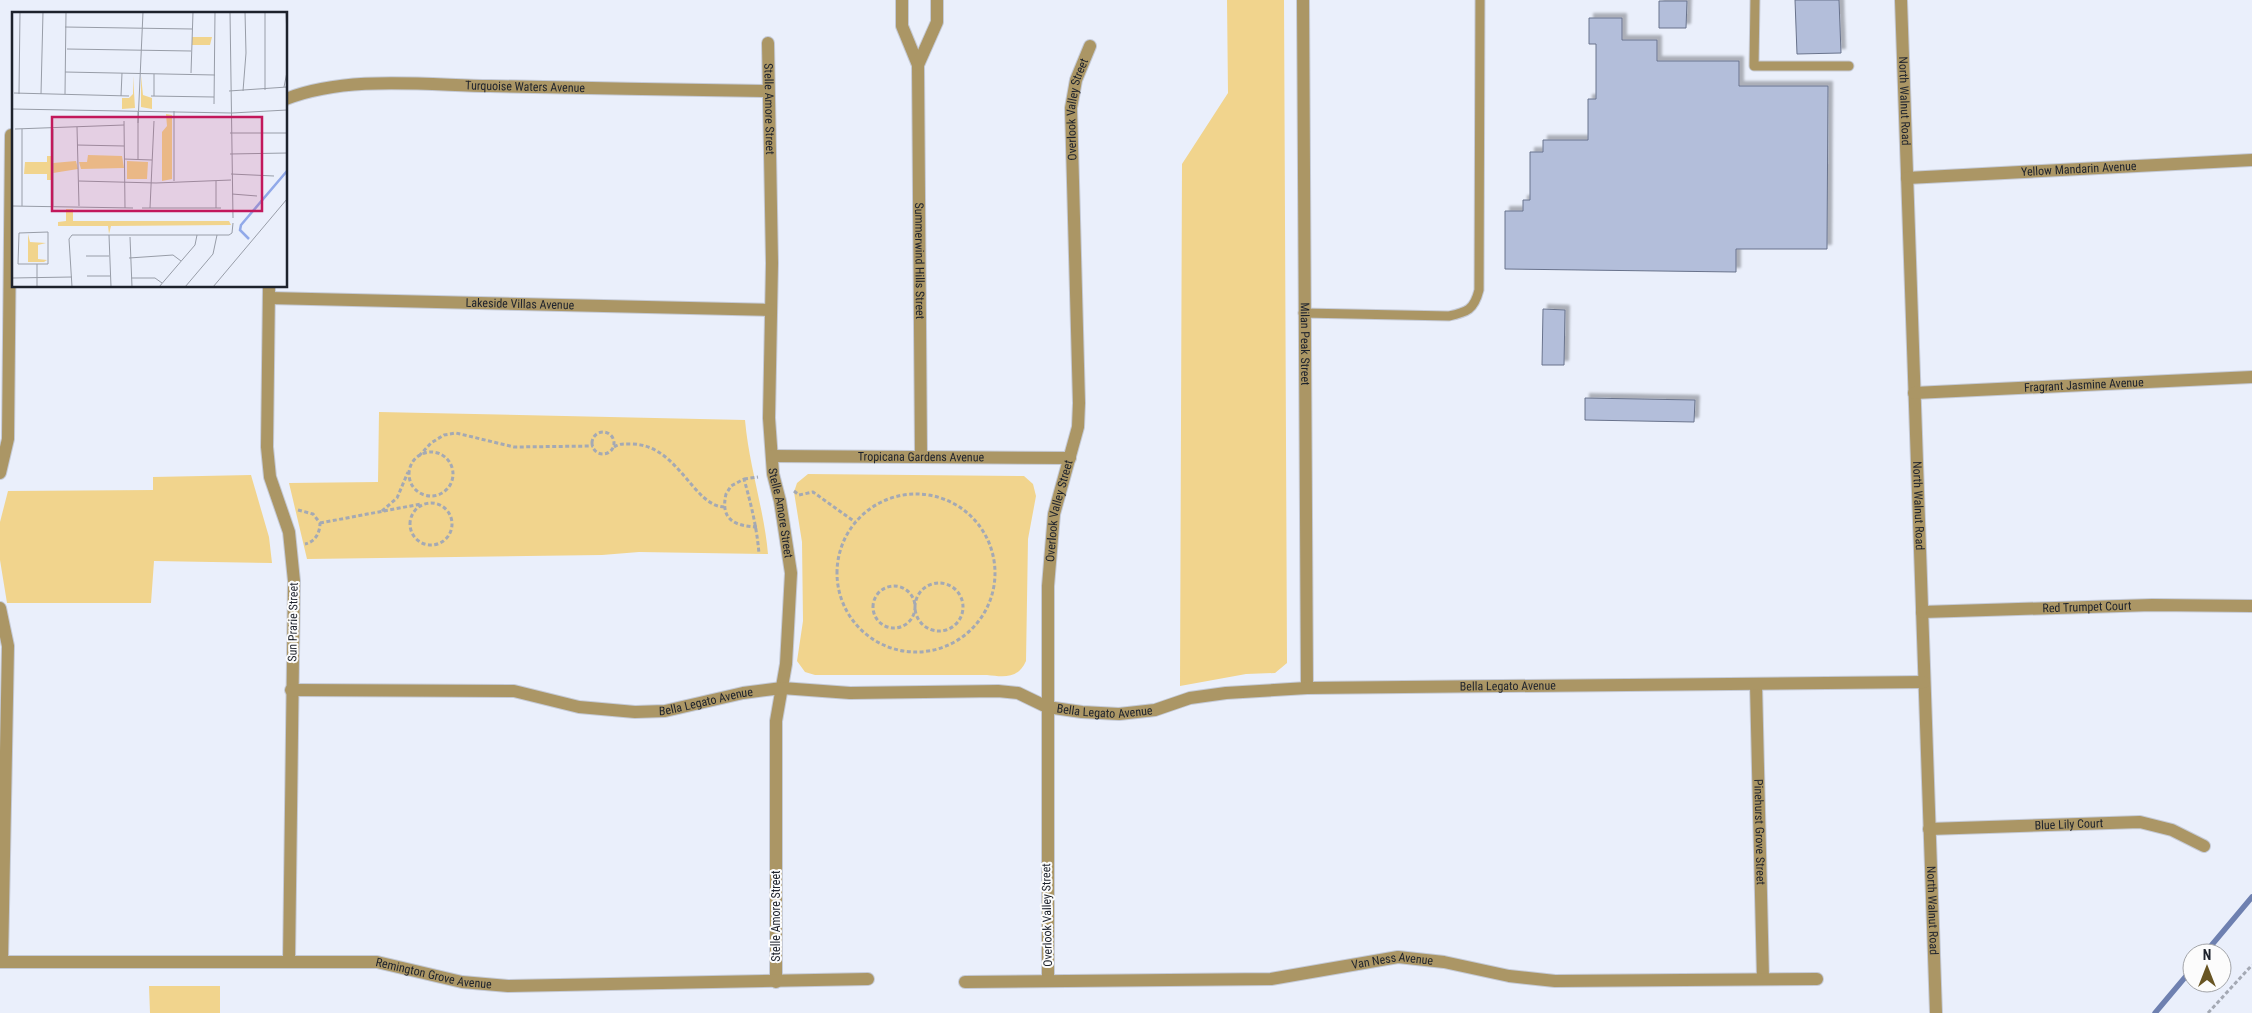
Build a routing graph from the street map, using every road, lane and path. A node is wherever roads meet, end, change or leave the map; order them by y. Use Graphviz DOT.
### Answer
graph roads {
  1 [pos="902,0"];
  2 [pos="937,0"];
  3 [pos="1303,0"];
  4 [pos="1480,0"];
  5 [pos="1755,0"];
  6 [pos="1901,0"];
  7 [pos="768,42"];
  8 [pos="1090,46"];
  9 [pos="918,65"];
  10 [pos="1849,66"];
  11 [pos="767,91"];
  12 [pos="288,98"];
  13 [pos="8,135"];
  14 [pos="2252,160"];
  15 [pos="1907,178"];
  16 [pos="269,292"];
  17 [pos="770,310"];
  18 [pos="1303,313"];
  19 [pos="2252,377"];
  20 [pos="1914,393"];
  21 [pos="593,446"];
  22 [pos="614,447"];
  23 [pos="419,456"];
  24 [pos="772,456"];
  25 [pos="921,457"];
  26 [pos="1070,458"];
  27 [pos="410,467"];
  28 [pos="0,473"];
  29 [pos="773,474"];
  30 [pos="425,504"];
  31 [pos="725,507"];
  32 [pos="280,511"];
  33 [pos="381,512"];
  34 [pos="855,522"];
  35 [pos="320,523"];
  36 [pos="757,527"];
  37 [pos="291,545"];
  38 [pos="759,554"];
  39 [pos="916,606"];
  40 [pos="2252,606"];
  41 [pos="0,608"];
  42 [pos="1922,612"];
  43 [pos="1924,682"];
  44 [pos="1756,684"];
  45 [pos="782,688"];
  46 [pos="1307,688"];
  47 [pos="292,690"];
  48 [pos="1048,707"];
  49 [pos="1929,829"];
  50 [pos="2204,846"];
  51 [pos="1,962"];
  52 [pos="289,962"];
  53 [pos="2252,966"];
  54 [pos="868,979"];
  55 [pos="1763,979"];
  56 [pos="1817,979"];
  57 [pos="1048,981"];
  58 [pos="776,982"];
  59 [pos="965,982"];
  60 [pos="1936,1013"];
  61 [pos="2208,1013"];
  1 -- 9 [label="street, Summerwind Hills Street"];
  2 -- 9 [label="street, Summerwind Hills Street"];
  3 -- 18 [label="street, Milan Peak Street"];
  4 -- 18 [label="lane"];
  5 -- 10 [label="lane"];
  6 -- 15 [label="street, North Walnut Road"];
  7 -- 11 [label="street, Stelle Amore Street"];
  8 -- 26 [label="street, Overlook Valley Street"];
  9 -- 25 [label="street, Summerwind Hills Street"];
  11 -- 12 [label="street, Turquoise Waters Avenue"];
  11 -- 17 [label="street, Stelle Amore Street"];
  13 -- 28 [label="street"];
  14 -- 15 [label="street, Yellow Mandarin Avenue"];
  15 -- 20 [label="street, North Walnut Road"];
  16 -- 17 [label="street, Lakeside Villas Avenue"];
  16 -- 32 [label="street, Sun Prarie Street"];
  17 -- 24 [label="street, Stelle Amore Street"];
  18 -- 46 [label="street, Milan Peak Street"];
  19 -- 20 [label="street, Fragrant Jasmine Avenue"];
  20 -- 42 [label="street, North Walnut Road"];
  21 -- 22 [label="path"];
  21 -- 22 [label="path"];
  21 -- 23 [label="path"];
  22 -- 31 [label="path"];
  23 -- 27 [label="path"];
  23 -- 27 [label="path"];
  24 -- 25 [label="street, Tropicana Gardens Avenue"];
  24 -- 29 [label="street, Stelle Amore Street"];
  25 -- 26 [label="street, Tropicana Gardens Avenue"];
  26 -- 48 [label="street, Overlook Valley Street"];
  27 -- 33 [label="path"];
  29 -- 34 [label="path"];
  29 -- 45 [label="street, Stelle Amore Street"];
  30 -- 30 [label="path"];
  30 -- 33 [label="path"];
  31 -- 36 [label="path"];
  31 -- 36 [label="path"];
  32 -- 35 [label="path"];
  32 -- 37 [label="street, Sun Prarie Street"];
  33 -- 35 [label="path"];
  34 -- 34 [label="path"];
  35 -- 37 [label="path"];
  36 -- 38 [label="path"];
  37 -- 47 [label="street, Sun Prarie Street"];
  39 -- 39 [label="path"];
  39 -- 39 [label="path"];
  40 -- 42 [label="street, Red Trumpet Court"];
  41 -- 51 [label="street"];
  42 -- 43 [label="street, North Walnut Road"];
  43 -- 44 [label="street, Bella Legato Avenue"];
  43 -- 49 [label="street, North Walnut Road"];
  44 -- 46 [label="street, Bella Legato Avenue"];
  44 -- 55 [label="street, Pinehurst Grove Street"];
  45 -- 47 [label="street, Bella Legato Avenue"];
  45 -- 48 [label="street, Bella Legato Avenue"];
  45 -- 58 [label="street, Stelle Amore Street"];
  46 -- 48 [label="street, Bella Legato Avenue"];
  47 -- 52 [label="street, Sun Prarie Street"];
  48 -- 57 [label="street, Overlook Valley Street"];
  49 -- 50 [label="street, Blue Lily Court"];
  49 -- 60 [label="street, North Walnut Road"];
  51 -- 52 [label="street, Remington Grove Avenue"];
  52 -- 58 [label="street, Remington Grove Avenue"];
  53 -- 61 [label="path"];
  54 -- 58 [label="street, Remington Grove Avenue"];
  55 -- 56 [label="street, Van Ness Avenue"];
  55 -- 57 [label="street, Van Ness Avenue"];
  57 -- 59 [label="street, Van Ness Avenue"];
}
